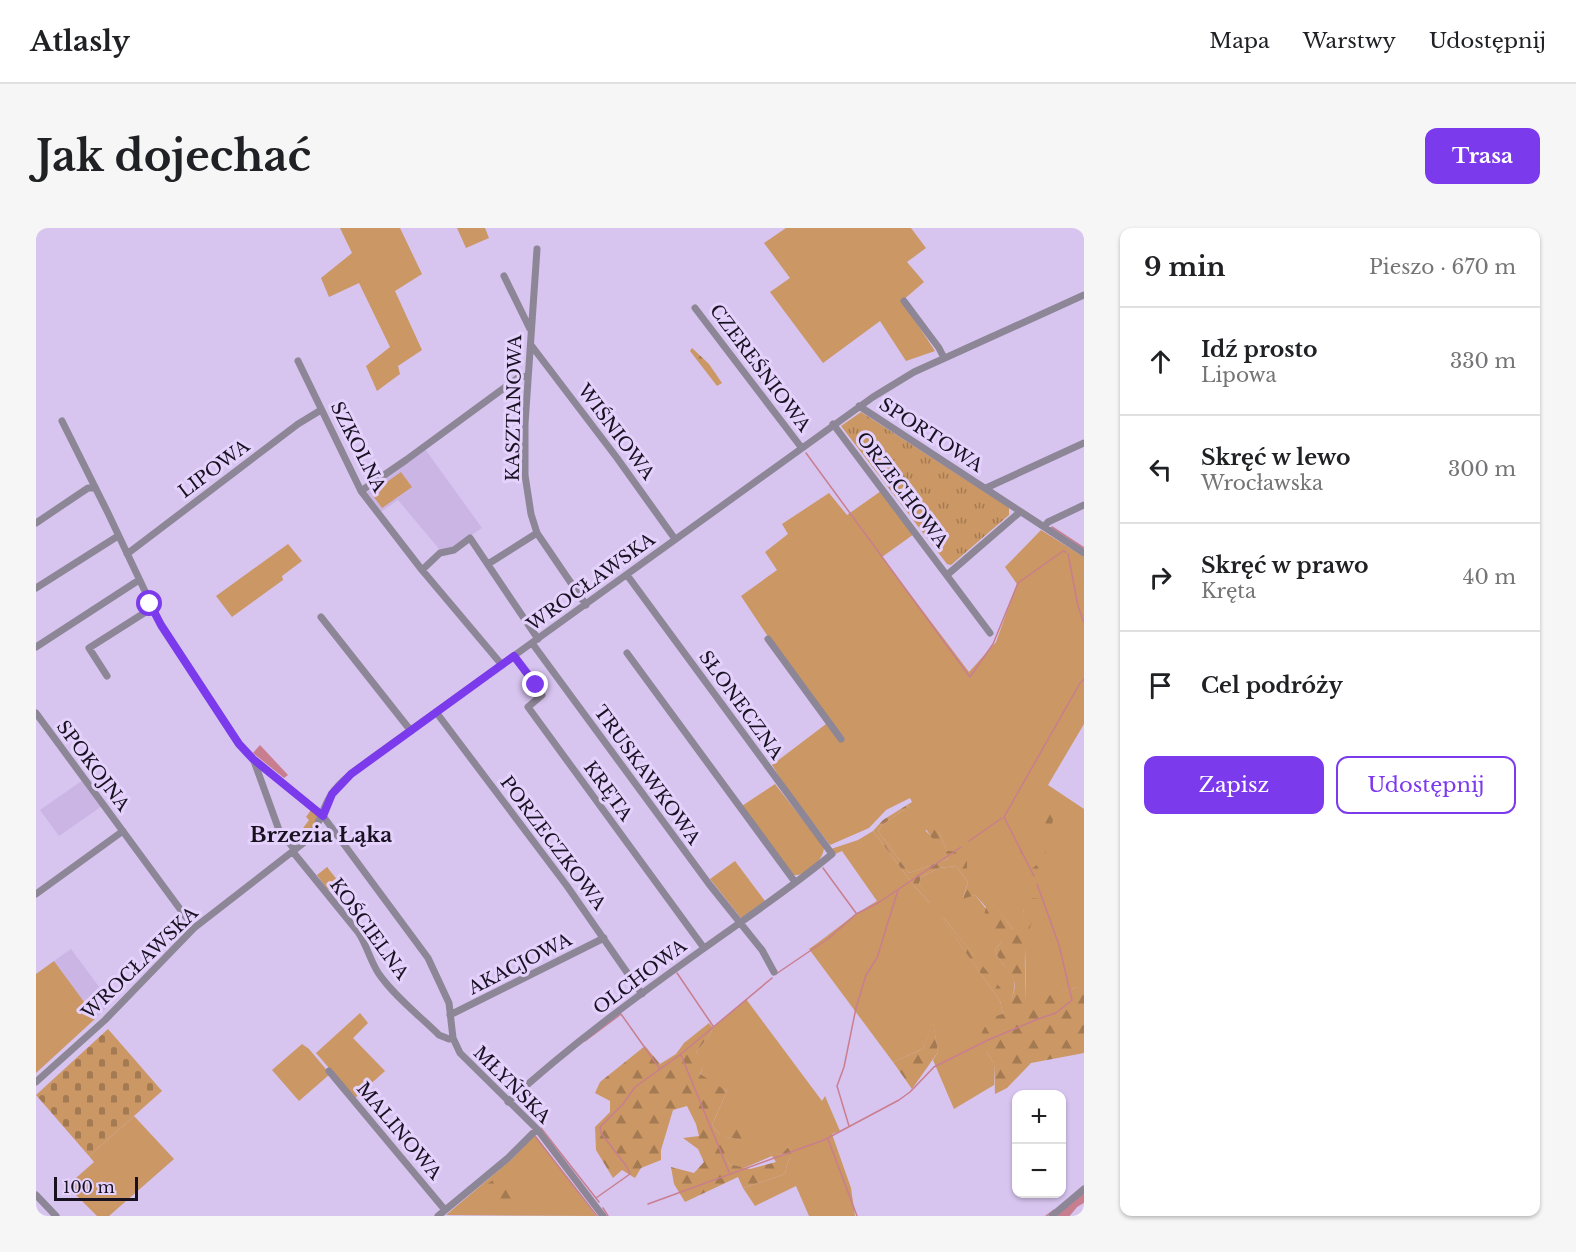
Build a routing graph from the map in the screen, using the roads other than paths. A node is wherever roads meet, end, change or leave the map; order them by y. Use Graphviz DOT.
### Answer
graph roads {
  1 [pos="537,249"];
  2 [pos="504,276"];
  3 [pos="1084,296"];
  4 [pos="904,301"];
  5 [pos="695,308"];
  6 [pos="531,331"];
  7 [pos="531,345"];
  8 [pos="944,358"];
  9 [pos="298,361"];
  10 [pos="528,376"];
  11 [pos="859,406"];
  12 [pos="321,410"];
  13 [pos="62,421"];
  14 [pos="834,424"];
  15 [pos="1084,442"];
  16 [pos="801,447"];
  17 [pos="95,488"];
  18 [pos="986,488"];
  19 [pos="360,491"];
  20 [pos="1084,505"];
  21 [pos="1020,512"];
  22 [pos="36,523"];
  23 [pos="1044,527"];
  24 [pos="537,534"];
  25 [pos="118,536"];
  26 [pos="675,539"];
  27 [pos="1084,553"];
  28 [pos="127,554"];
  29 [pos="488,564"];
  30 [pos="422,570"];
  31 [pos="947,574"];
  32 [pos="627,575"];
  33 [pos="140,579"];
  34 [pos="36,588"];
  35 [pos="586,605"];
  36 [pos="152,608"];
  37 [pos="321,617"];
  38 [pos="990,633"];
  39 [pos="768,639"];
  40 [pos="535,641"];
  41 [pos="36,647"];
  42 [pos="627,652"];
  43 [pos="514,656"];
  44 [pos="501,665"];
  45 [pos="106,676"];
  46 [pos="436,712"];
  47 [pos="37,718"];
  48 [pos="411,731"];
  49 [pos="841,739"];
  50 [pos="253,759"];
  51 [pos="323,816"];
  52 [pos="123,831"];
  53 [pos="294,851"];
  54 [pos="832,854"];
  55 [pos="795,882"];
  56 [pos="36,894"];
  57 [pos="739,924"];
  58 [pos="194,928"];
  59 [pos="604,938"];
  60 [pos="704,948"];
  61 [pos="774,972"];
  62 [pos="642,994"];
  63 [pos="450,1015"];
  64 [pos="453,1038"];
  65 [pos="329,1071"];
  66 [pos="36,1082"];
  67 [pos="508,1102"];
  68 [pos="537,1129"];
  69 [pos="1084,1189"];
  70 [pos="36,1195"];
  71 [pos="445,1210"];
  72 [pos="56,1216"];
  73 [pos="438,1216"];
  74 [pos="603,1216"];
  75 [pos="1052,1216"];
  1 -- 6 [label="street, KASZTANOWA"];
  2 -- 6 [label="street"];
  3 -- 8 [label="street, WROCŁAWSKA"];
  4 -- 8 [label="street"];
  5 -- 16 [label="street, CZEREŚNIOWA"];
  6 -- 7 [label="street, KASZTANOWA"];
  7 -- 10 [label="street, KASZTANOWA"];
  7 -- 26 [label="street, WIŚNIOWA"];
  8 -- 11 [label="street, WROCŁAWSKA"];
  9 -- 12 [label="street, SZKOLNA"];
  10 -- 19 [label="street"];
  10 -- 24 [label="street, KASZTANOWA"];
  11 -- 14 [label="street, WROCŁAWSKA"];
  11 -- 18 [label="street, SPORTOWA"];
  12 -- 19 [label="street, SZKOLNA"];
  12 -- 28 [label="street, LIPOWA"];
  13 -- 17 [label="street"];
  14 -- 16 [label="street, WROCŁAWSKA"];
  14 -- 31 [label="street, ORZECHOWA"];
  15 -- 18 [label="street, SPORTOWA"];
  16 -- 26 [label="street, WROCŁAWSKA"];
  17 -- 22 [label="street"];
  17 -- 25 [label="street"];
  18 -- 21 [label="street, SPORTOWA"];
  19 -- 30 [label="street, SZKOLNA"];
  20 -- 23 [label="street"];
  21 -- 23 [label="street, SPORTOWA"];
  21 -- 31 [label="street, ORZECHOWA"];
  23 -- 27 [label="street, SPORTOWA"];
  24 -- 29 [label="street"];
  24 -- 35 [label="street, KASZTANOWA"];
  25 -- 28 [label="street"];
  25 -- 34 [label="street"];
  26 -- 32 [label="street, WROCŁAWSKA"];
  28 -- 33 [label="street"];
  29 -- 30 [label="street, TRUSKAWKOWA"];
  29 -- 40 [label="street, TRUSKAWKOWA"];
  30 -- 44 [label="street, SZKOLNA"];
  31 -- 38 [label="street, ORZECHOWA"];
  32 -- 35 [label="street, WROCŁAWSKA"];
  32 -- 54 [label="street, SŁONECZNA"];
  33 -- 36 [label="street"];
  33 -- 41 [label="street"];
  35 -- 40 [label="street, WROCŁAWSKA"];
  36 -- 45 [label="street"];
  36 -- 50 [label="street"];
  37 -- 48 [label="street"];
  39 -- 49 [label="street"];
  40 -- 43 [label="street, WROCŁAWSKA"];
  40 -- 57 [label="street, TRUSKAWKOWA"];
  42 -- 55 [label="street"];
  43 -- 44 [label="street, WROCŁAWSKA"];
  43 -- 60 [label="street, KRĘTA"];
  44 -- 46 [label="street, WROCŁAWSKA"];
  46 -- 48 [label="street, WROCŁAWSKA"];
  46 -- 59 [label="street, PORZECZKOWA"];
  47 -- 52 [label="street, SPOKOJNA"];
  48 -- 51 [label="street, WROCŁAWSKA"];
  50 -- 51 [label="street"];
  50 -- 53 [label="street"];
  51 -- 53 [label="street, WROCŁAWSKA"];
  51 -- 63 [label="street, MŁYŃSKA"];
  52 -- 56 [label="street, SPOKOJNA"];
  52 -- 58 [label="street, SPOKOJNA"];
  53 -- 58 [label="street, WROCŁAWSKA"];
  53 -- 64 [label="street, KOŚCIELNA"];
  54 -- 55 [label="street, OLCHOWA"];
  55 -- 57 [label="street, OLCHOWA"];
  57 -- 60 [label="street, OLCHOWA"];
  57 -- 61 [label="street, TRUSKAWKOWA"];
  58 -- 66 [label="street, WROCŁAWSKA"];
  59 -- 62 [label="street, PORZECZKOWA"];
  59 -- 63 [label="street, AKACJOWA"];
  60 -- 62 [label="street, OLCHOWA"];
  62 -- 67 [label="street, OLCHOWA"];
  63 -- 64 [label="street, MŁYŃSKA"];
  64 -- 67 [label="street, MŁYŃSKA"];
  65 -- 71 [label="street, MALINOWA"];
  67 -- 68 [label="street, MŁYŃSKA"];
  68 -- 71 [label="street"];
  68 -- 74 [label="street, MŁYŃSKA"];
  69 -- 75 [label="street"];
  70 -- 72 [label="street"];
  71 -- 73 [label="street"];
}
